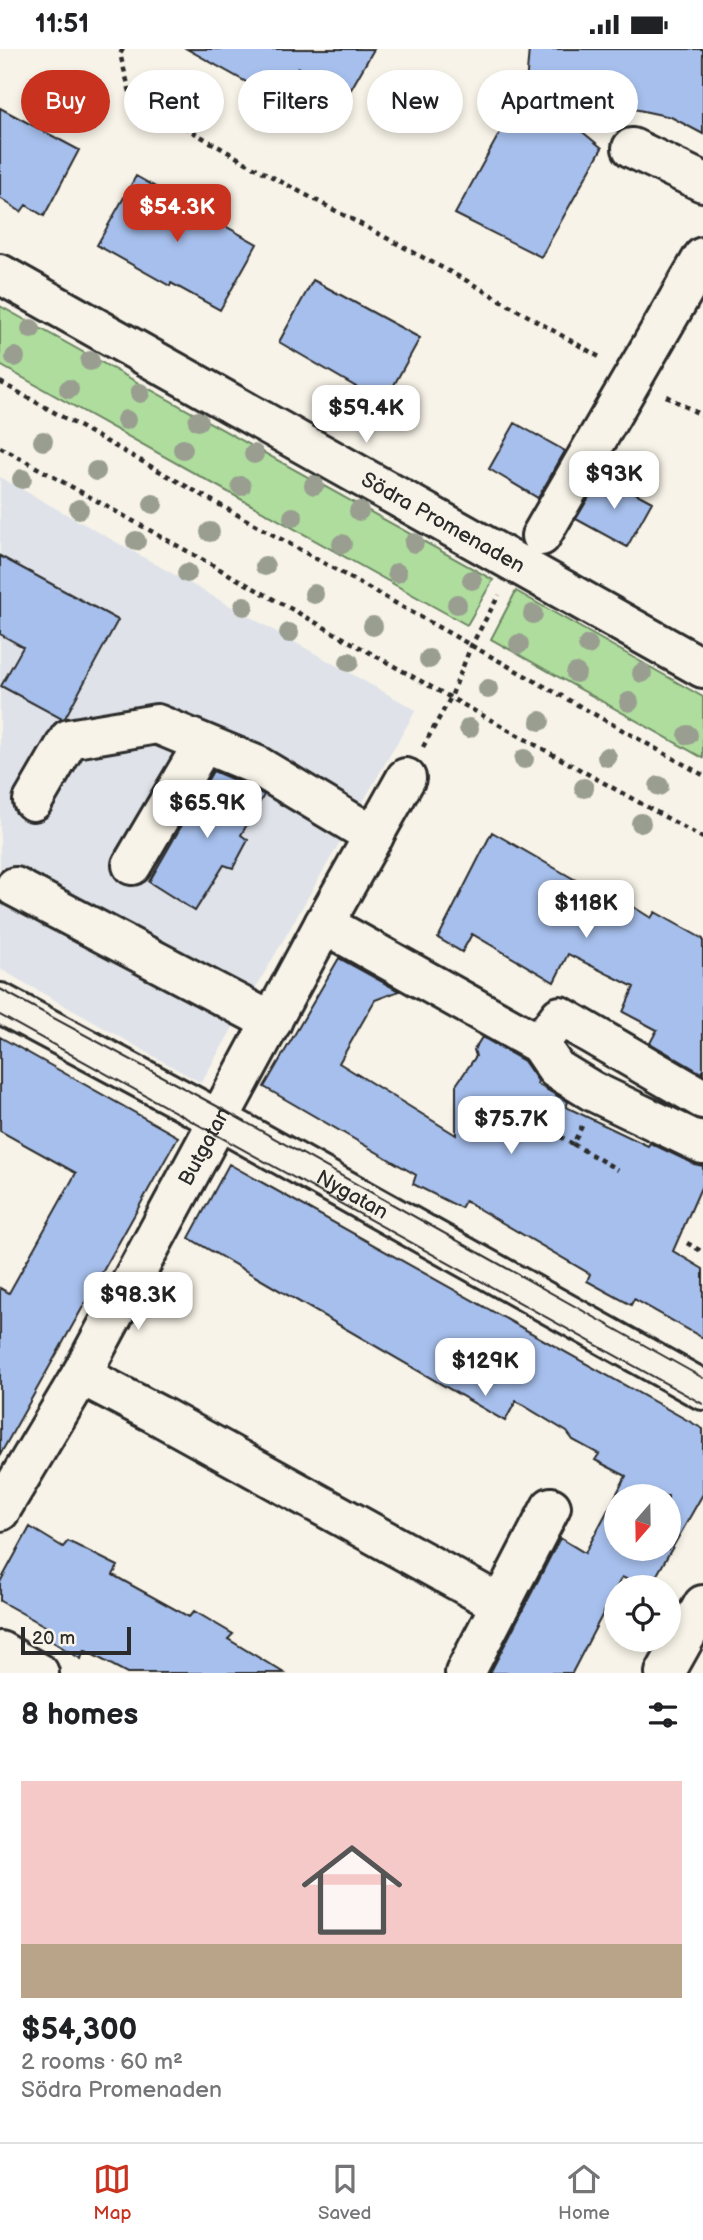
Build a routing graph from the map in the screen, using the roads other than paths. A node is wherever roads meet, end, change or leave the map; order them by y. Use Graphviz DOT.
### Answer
graph roads {
  1 [pos="632,148"];
  2 [pos="703,182"];
  3 [pos="703,257"];
  4 [pos="0,274"];
  5 [pos="541,535"];
  6 [pos="703,668"];
  7 [pos="203,744"];
  8 [pos="406,778"];
  9 [pos="33,801"];
  10 [pos="374,836"];
  11 [pos="132,865"];
  12 [pos="15,887"];
  13 [pos="324,924"];
  14 [pos="0,1003"];
  15 [pos="272,1022"];
  16 [pos="539,1044"];
  17 [pos="703,1099"];
  18 [pos="219,1120"];
  19 [pos="703,1144"];
  20 [pos="81,1375"];
  21 [pos="703,1389"];
  22 [pos="551,1507"];
  23 [pos="0,1511"];
  24 [pos="500,1604"];
  25 [pos="703,1605"];
  26 [pos="0,1651"];
  27 [pos="39,1673"];
  28 [pos="465,1673"];
  29 [pos="665,1673"];
  1 -- 2 [label="street"];
  3 -- 5 [label="street"];
  4 -- 6 [label="street, Södra Promenaden"];
  7 -- 9 [label="street"];
  7 -- 10 [label="street"];
  7 -- 11 [label="street"];
  8 -- 10 [label="street, Butgatan"];
  10 -- 13 [label="street, Butgatan"];
  12 -- 15 [label="street"];
  13 -- 15 [label="street, Butgatan"];
  13 -- 16 [label="street"];
  14 -- 18 [label="street, Nygatan"];
  15 -- 18 [label="street, Butgatan"];
  16 -- 17 [label="street"];
  16 -- 19 [label="street"];
  18 -- 20 [label="street, Butgatan"];
  18 -- 21 [label="street, Nygatan"];
  20 -- 23 [label="street, Butgatan"];
  20 -- 24 [label="street"];
  22 -- 24 [label="street"];
  24 -- 28 [label="street"];
  25 -- 29 [label="street"];
  26 -- 27 [label="street"];
}
